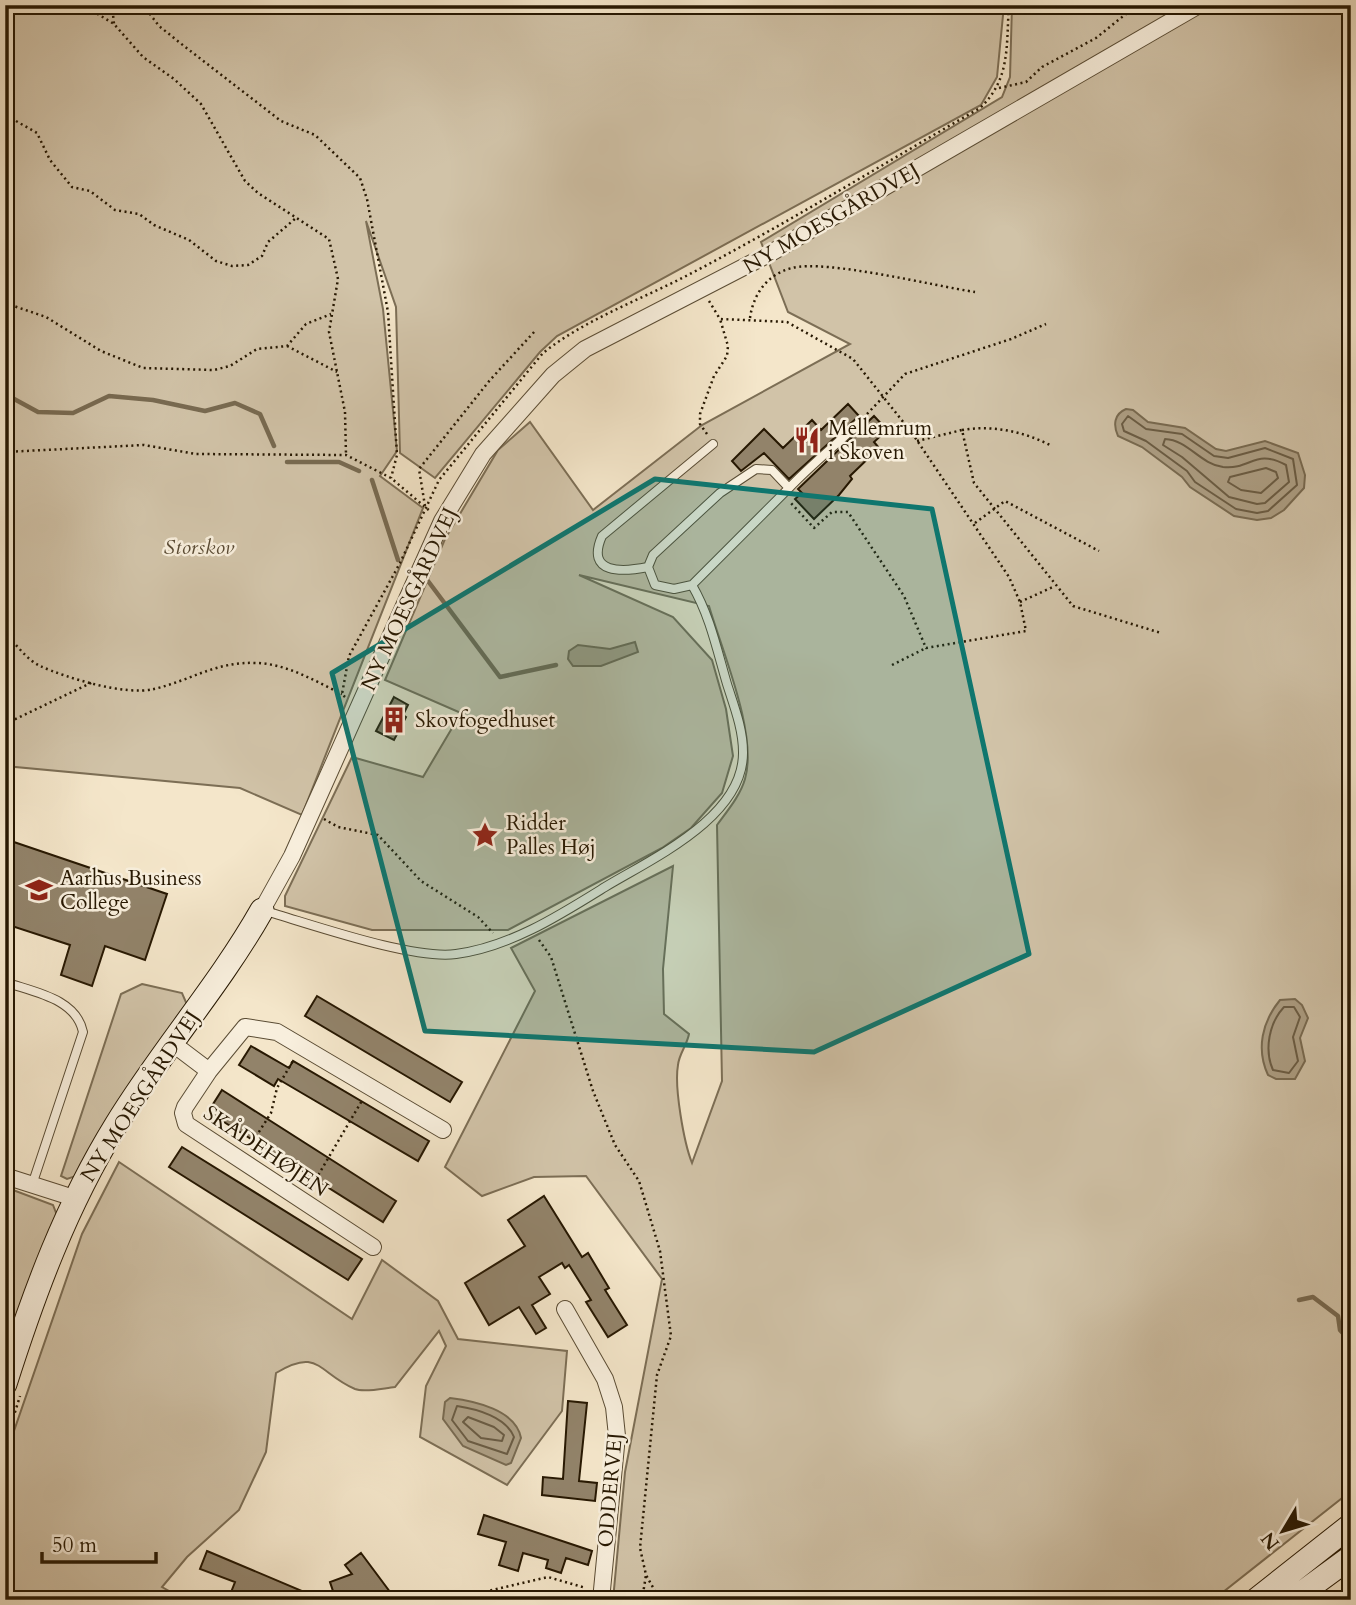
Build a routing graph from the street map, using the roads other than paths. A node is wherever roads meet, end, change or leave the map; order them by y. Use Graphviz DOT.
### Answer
graph roads {
  1 [pos="1199,5"];
  2 [pos="860,422"];
  3 [pos="713,443"];
  4 [pos="786,492"];
  5 [pos="648,567"];
  6 [pos="692,585"];
  7 [pos="262,910"];
  8 [pos="5,982"];
  9 [pos="172,1043"];
  10 [pos="209,1070"];
  11 [pos="443,1130"];
  12 [pos="5,1176"];
  13 [pos="32,1185"];
  14 [pos="74,1198"];
  15 [pos="373,1247"];
  16 [pos="565,1309"];
  17 [pos="14,1386"];
  18 [pos="1351,1525"];
  19 [pos="1351,1557"];
  20 [pos="602,1596"];
  21 [pos="1256,1600"];
  22 [pos="1292,1600"];
  1 -- 7 [label="street, NY MOESGÅRDVEJ"];
  2 -- 4 [label="lane"];
  3 -- 5 [label="lane"];
  4 -- 5 [label="lane"];
  4 -- 6 [label="lane"];
  5 -- 6 [label="lane"];
  6 -- 7 [label="lane"];
  7 -- 9 [label="street, NY MOESGÅRDVEJ"];
  8 -- 13 [label="lane"];
  9 -- 10 [label="street, SKÅDEHØJEN"];
  9 -- 14 [label="street, NY MOESGÅRDVEJ"];
  10 -- 11 [label="street, SKÅDEHØJEN"];
  10 -- 15 [label="street, SKÅDEHØJEN"];
  12 -- 13 [label="street"];
  13 -- 14 [label="street"];
  14 -- 17 [label="street, NY MOESGÅRDVEJ"];
  16 -- 20 [label="street, ODDERVEJ"];
  18 -- 21 [label="street"];
  19 -- 22 [label="street"];
}
